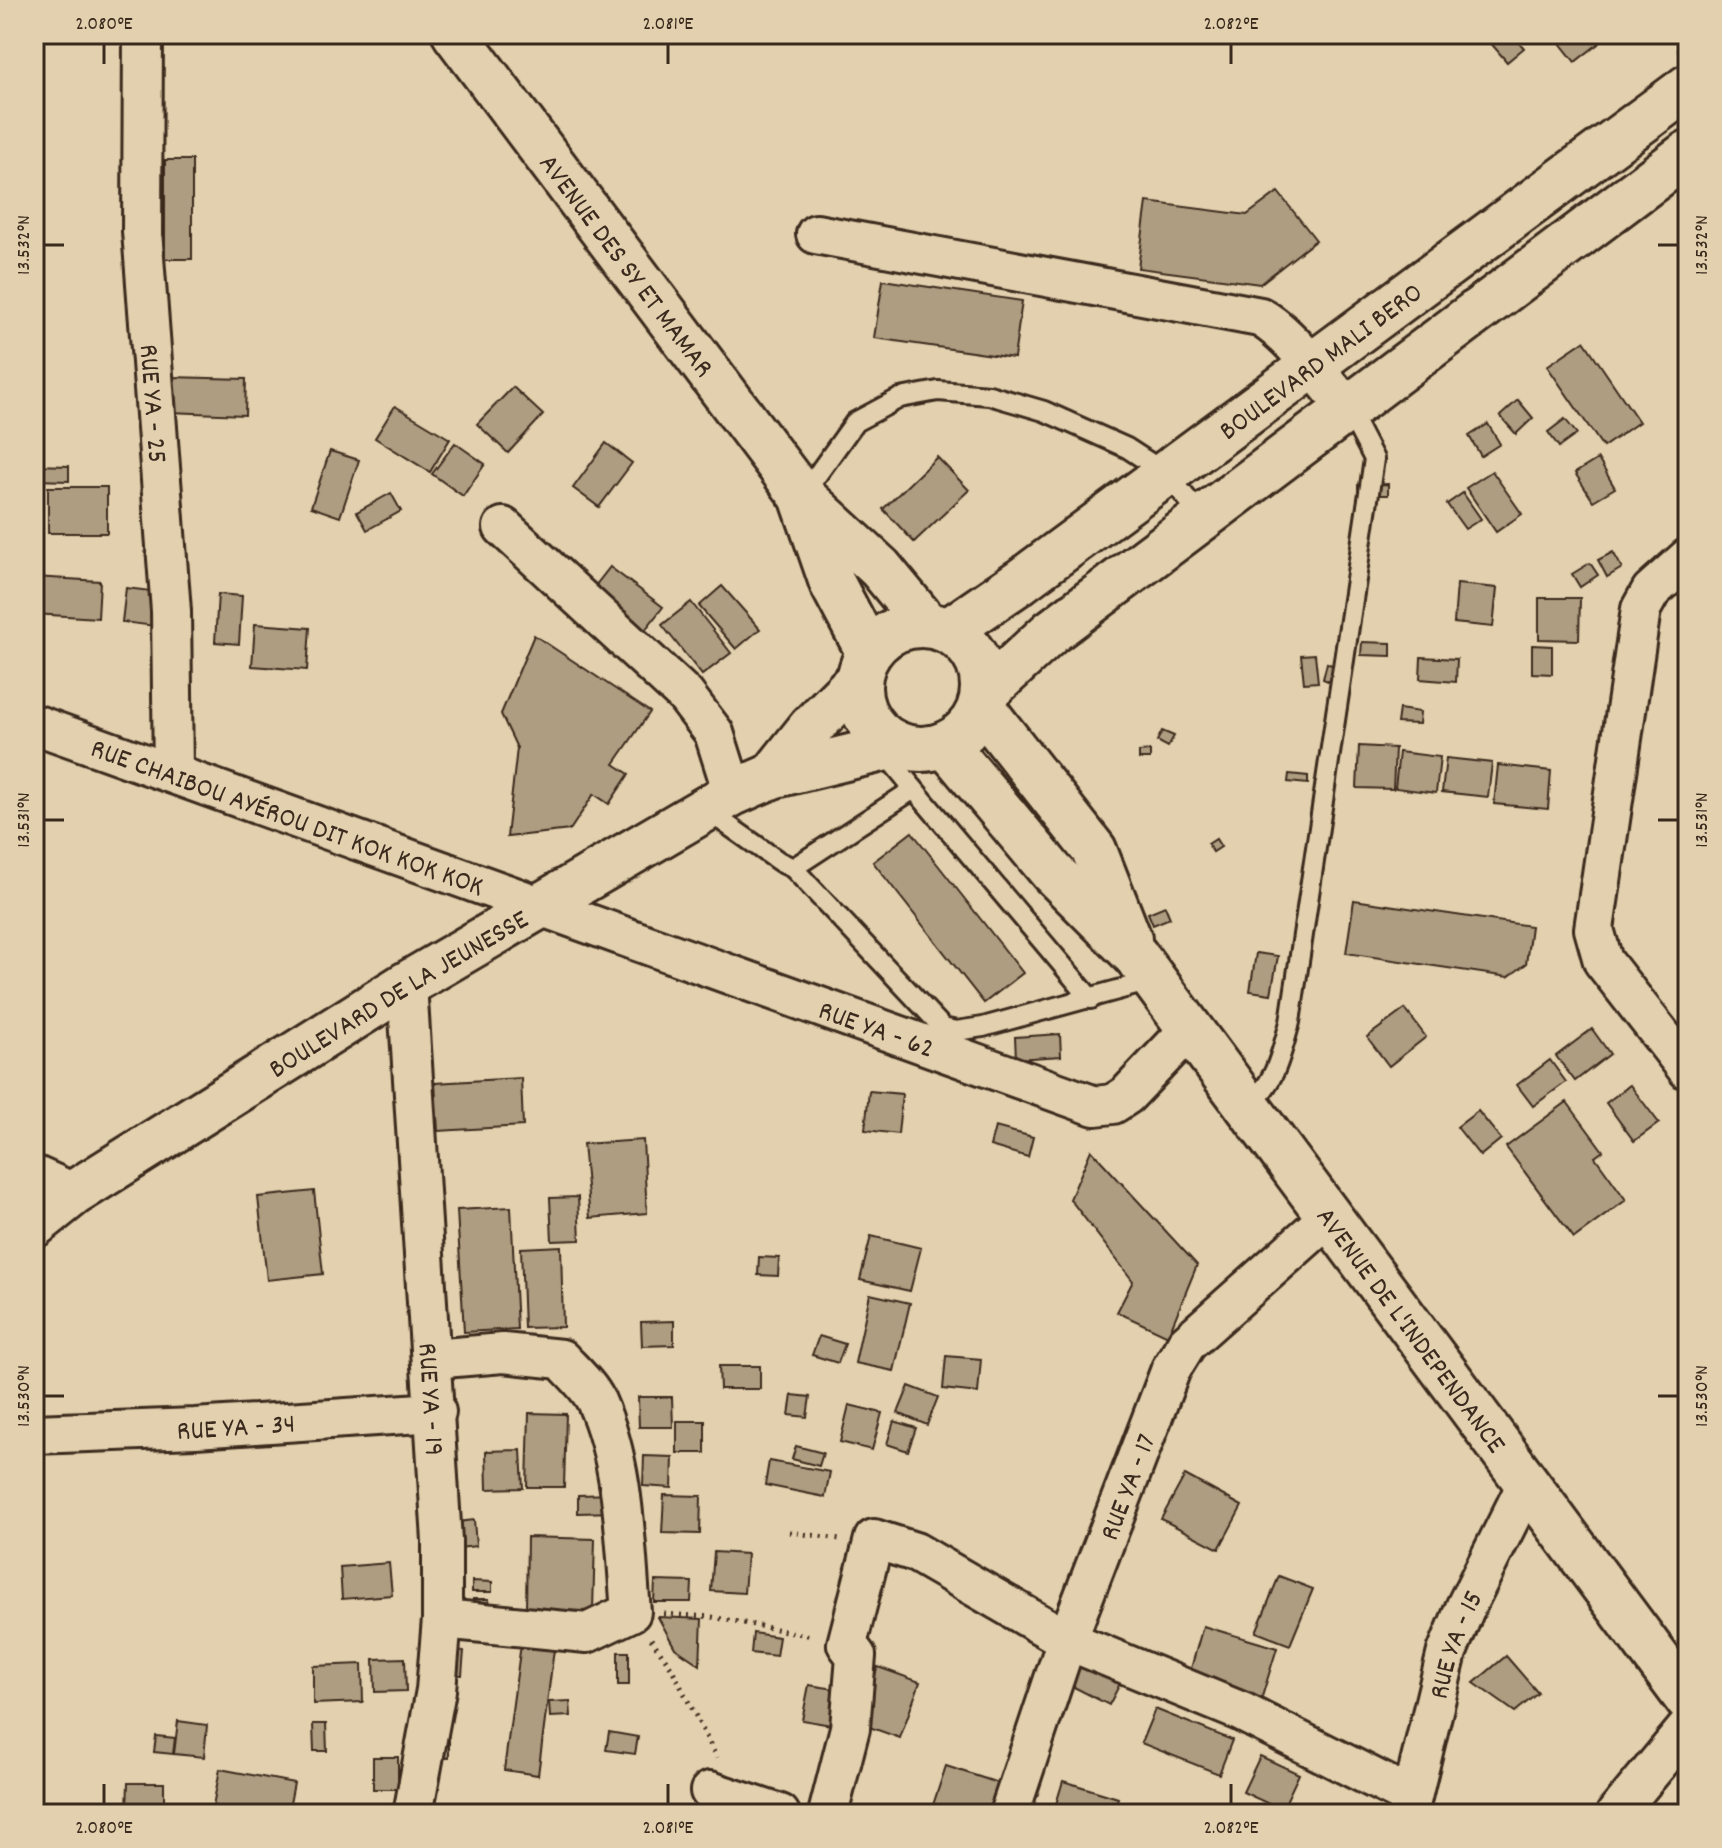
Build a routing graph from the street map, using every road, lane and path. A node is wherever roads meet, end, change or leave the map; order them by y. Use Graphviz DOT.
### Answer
graph roads {
  1 [pos="143,34"];
  2 [pos="455,34"];
  3 [pos="1688,87"];
  4 [pos="1688,153"];
  5 [pos="816,234"];
  6 [pos="1311,367"];
  7 [pos="1348,409"];
  8 [pos="1167,474"];
  9 [pos="802,496"];
  10 [pos="1203,518"];
  11 [pos="503,527"];
  12 [pos="1688,558"];
  13 [pos="937,628"];
  14 [pos="864,666"];
  15 [pos="982,700"];
  16 [pos="34,724"];
  17 [pos="945,744"];
  18 [pos="890,747"];
  19 [pos="173,773"];
  20 [pos="772,776"];
  21 [pos="914,789"];
  22 [pos="719,801"];
  23 [pos="793,868"];
  24 [pos="540,906"];
  25 [pos="1145,968"];
  26 [pos="407,984"];
  27 [pos="1091,999"];
  28 [pos="1190,1029"];
  29 [pos="1688,1070"];
  30 [pos="1247,1107"];
  31 [pos="34,1175"];
  32 [pos="74,1193"];
  33 [pos="1329,1217"];
  34 [pos="34,1225"];
  35 [pos="432,1359"];
  36 [pos="436,1412"];
  37 [pos="34,1434"];
  38 [pos="1527,1484"];
  39 [pos="789,1532"];
  40 [pos="872,1548"];
  41 [pos="631,1612"];
  42 [pos="442,1619"];
  43 [pos="1067,1640"];
  44 [pos="847,1644"];
  45 [pos="1688,1700"];
  46 [pos="1688,1727"];
  47 [pos="710,1791"];
  48 [pos="1409,1806"];
  49 [pos="413,1814"];
  50 [pos="780,1814"];
  51 [pos="828,1814"];
  52 [pos="1009,1814"];
  53 [pos="1616,1814"];
  1 -- 19 [label="street, RUE YA - 25"];
  2 -- 9 [label="main road, AVENUE DES SY ET MAMAR"];
  3 -- 6 [label="main road, BOULEVARD MALI BERO"];
  4 -- 7 [label="main road, BOULEVARD MALI BERO"];
  5 -- 6 [label="street"];
  6 -- 7 [label="street"];
  6 -- 8 [label="main road, BOULEVARD MALI BERO"];
  7 -- 10 [label="main road, BOULEVARD MALI BERO"];
  7 -- 30 [label="lane"];
  8 -- 9 [label="lane"];
  8 -- 10 [label="lane"];
  8 -- 13 [label="main road, BOULEVARD MALI BERO"];
  9 -- 13 [label="main road, AVENUE DES SY ET MAMAR"];
  9 -- 14 [label="main road, AVENUE DES SY ET MAMAR"];
  10 -- 15 [label="main road, BOULEVARD MALI BERO"];
  11 -- 22 [label="street"];
  12 -- 29 [label="street"];
  13 -- 14 [label="main road"];
  13 -- 15 [label="main road"];
  14 -- 18 [label="main road"];
  14 -- 20 [label="main road"];
  15 -- 17 [label="main road"];
  15 -- 25 [label="main road, AVENUE DE L'INDEPENDANCE"];
  16 -- 19 [label="street, RUE CHAIBOU AYÉROU DIT KOK KOK KOK"];
  17 -- 18 [label="main road"];
  17 -- 25 [label="main road, AVENUE DE L'INDEPENDANCE"];
  18 -- 20 [label="main road, BOULEVARD DE LA JEUNESSE"];
  18 -- 21 [label="lane"];
  19 -- 24 [label="street, RUE CHAIBOU AYÉROU DIT KOK KOK KOK"];
  20 -- 22 [label="main road, BOULEVARD DE LA JEUNESSE"];
  21 -- 23 [label="lane"];
  21 -- 27 [label="lane"];
  22 -- 23 [label="lane"];
  22 -- 24 [label="main road, BOULEVARD DE LA JEUNESSE"];
  23 -- 27 [label="lane"];
  24 -- 26 [label="main road, BOULEVARD DE LA JEUNESSE"];
  24 -- 28 [label="street, RUE YA - 62"];
  25 -- 27 [label="lane"];
  25 -- 28 [label="main road, AVENUE DE L'INDEPENDANCE"];
  26 -- 32 [label="main road, BOULEVARD DE LA JEUNESSE"];
  26 -- 35 [label="street, RUE YA - 19"];
  28 -- 30 [label="main road, AVENUE DE L'INDEPENDANCE"];
  30 -- 33 [label="main road, AVENUE DE L'INDEPENDANCE"];
  31 -- 32 [label="street"];
  32 -- 34 [label="main road, BOULEVARD DE LA JEUNESSE"];
  33 -- 38 [label="main road, AVENUE DE L'INDEPENDANCE"];
  33 -- 43 [label="street, RUE YA - 17"];
  35 -- 36 [label="street, RUE YA - 19"];
  35 -- 41 [label="street"];
  36 -- 37 [label="street, RUE YA - 34"];
  36 -- 42 [label="street, RUE YA - 19"];
  38 -- 45 [label="main road, AVENUE DE L'INDEPENDANCE"];
  38 -- 48 [label="street, RUE YA - 15"];
  39 -- 40 [label="path"];
  40 -- 43 [label="street"];
  40 -- 44 [label="street"];
  41 -- 42 [label="street"];
  41 -- 44 [label="path"];
  41 -- 47 [label="path"];
  42 -- 49 [label="street, RUE YA - 19"];
  43 -- 48 [label="street"];
  43 -- 52 [label="street, RUE YA - 17"];
  44 -- 51 [label="street"];
  46 -- 53 [label="street"];
  47 -- 50 [label="street"];
}
